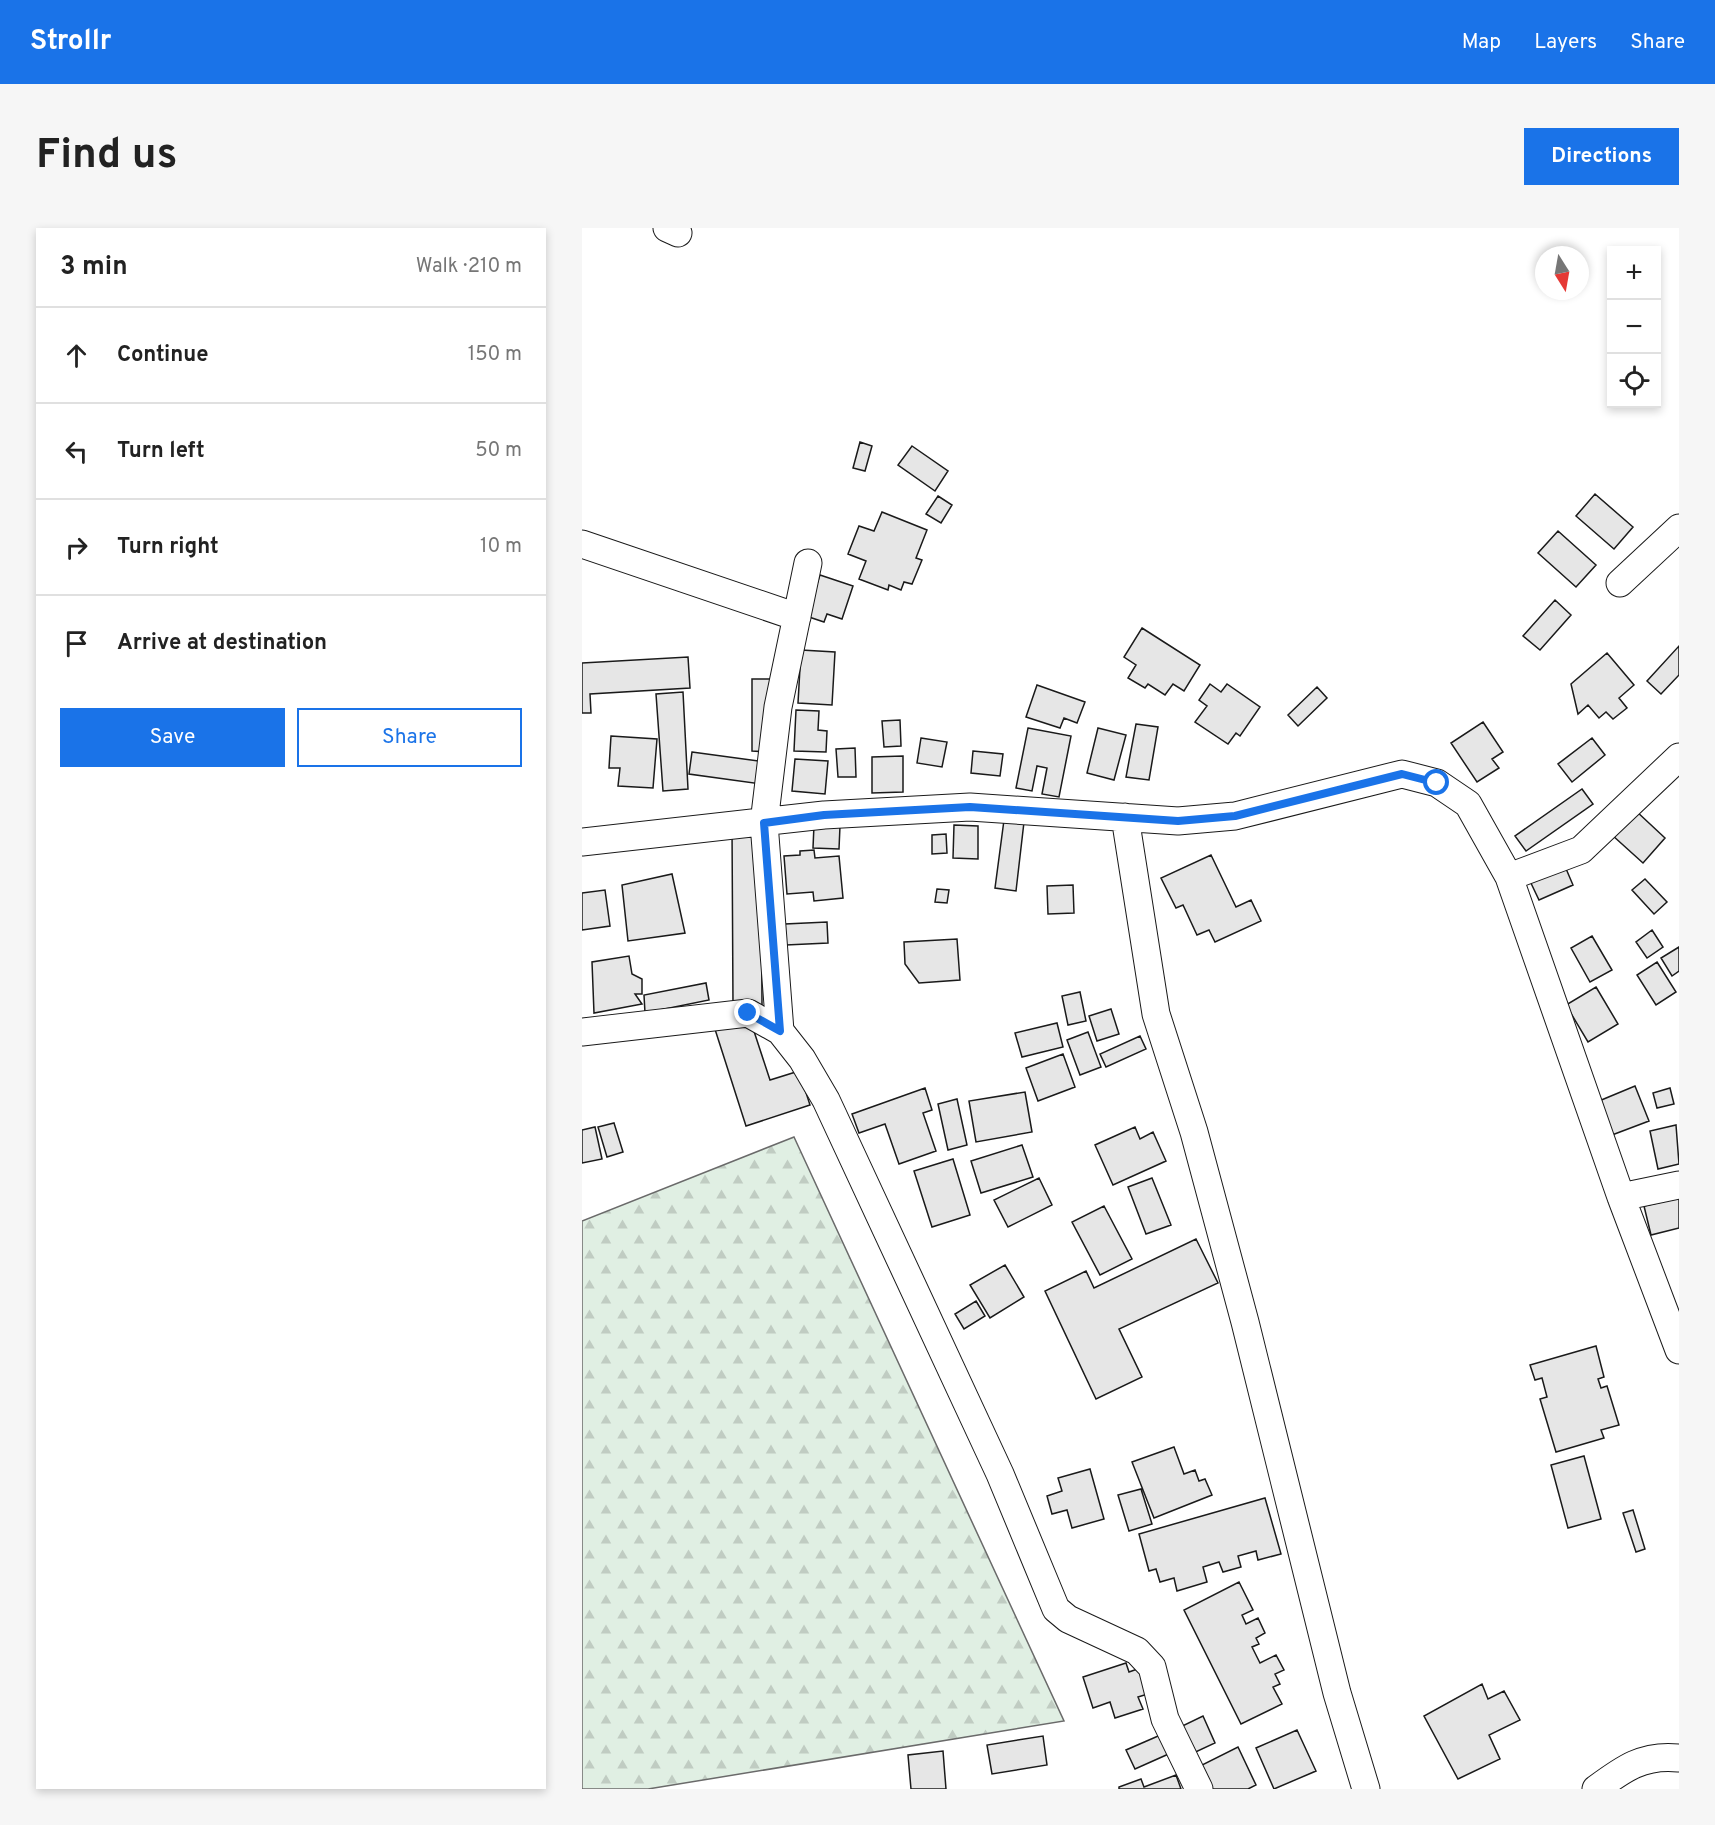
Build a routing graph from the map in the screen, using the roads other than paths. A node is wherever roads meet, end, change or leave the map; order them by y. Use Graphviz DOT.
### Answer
graph roads {
  1 [pos="1679,528"];
  2 [pos="582,544"];
  3 [pos="808,563"];
  4 [pos="1620,583"];
  5 [pos="797,616"];
  6 [pos="1679,757"];
  7 [pos="1125,817"];
  8 [pos="764,823"];
  9 [pos="582,842"];
  10 [pos="1509,877"];
  11 [pos="780,1031"];
  12 [pos="582,1032"];
  13 [pos="1679,1185"];
  14 [pos="1621,1197"];
  15 [pos="1679,1350"];
  16 [pos="1679,1758"];
  17 [pos="1198,1789"];
  18 [pos="1366,1789"];
  19 [pos="1596,1789"];
  1 -- 4 [label="street"];
  2 -- 5 [label="street"];
  3 -- 5 [label="street"];
  5 -- 8 [label="street"];
  6 -- 10 [label="street"];
  7 -- 8 [label="street"];
  7 -- 10 [label="street"];
  7 -- 18 [label="street"];
  8 -- 9 [label="street"];
  8 -- 11 [label="street"];
  10 -- 14 [label="street"];
  11 -- 12 [label="street"];
  11 -- 17 [label="street"];
  13 -- 14 [label="street"];
  14 -- 15 [label="street"];
  16 -- 19 [label="street"];
}
